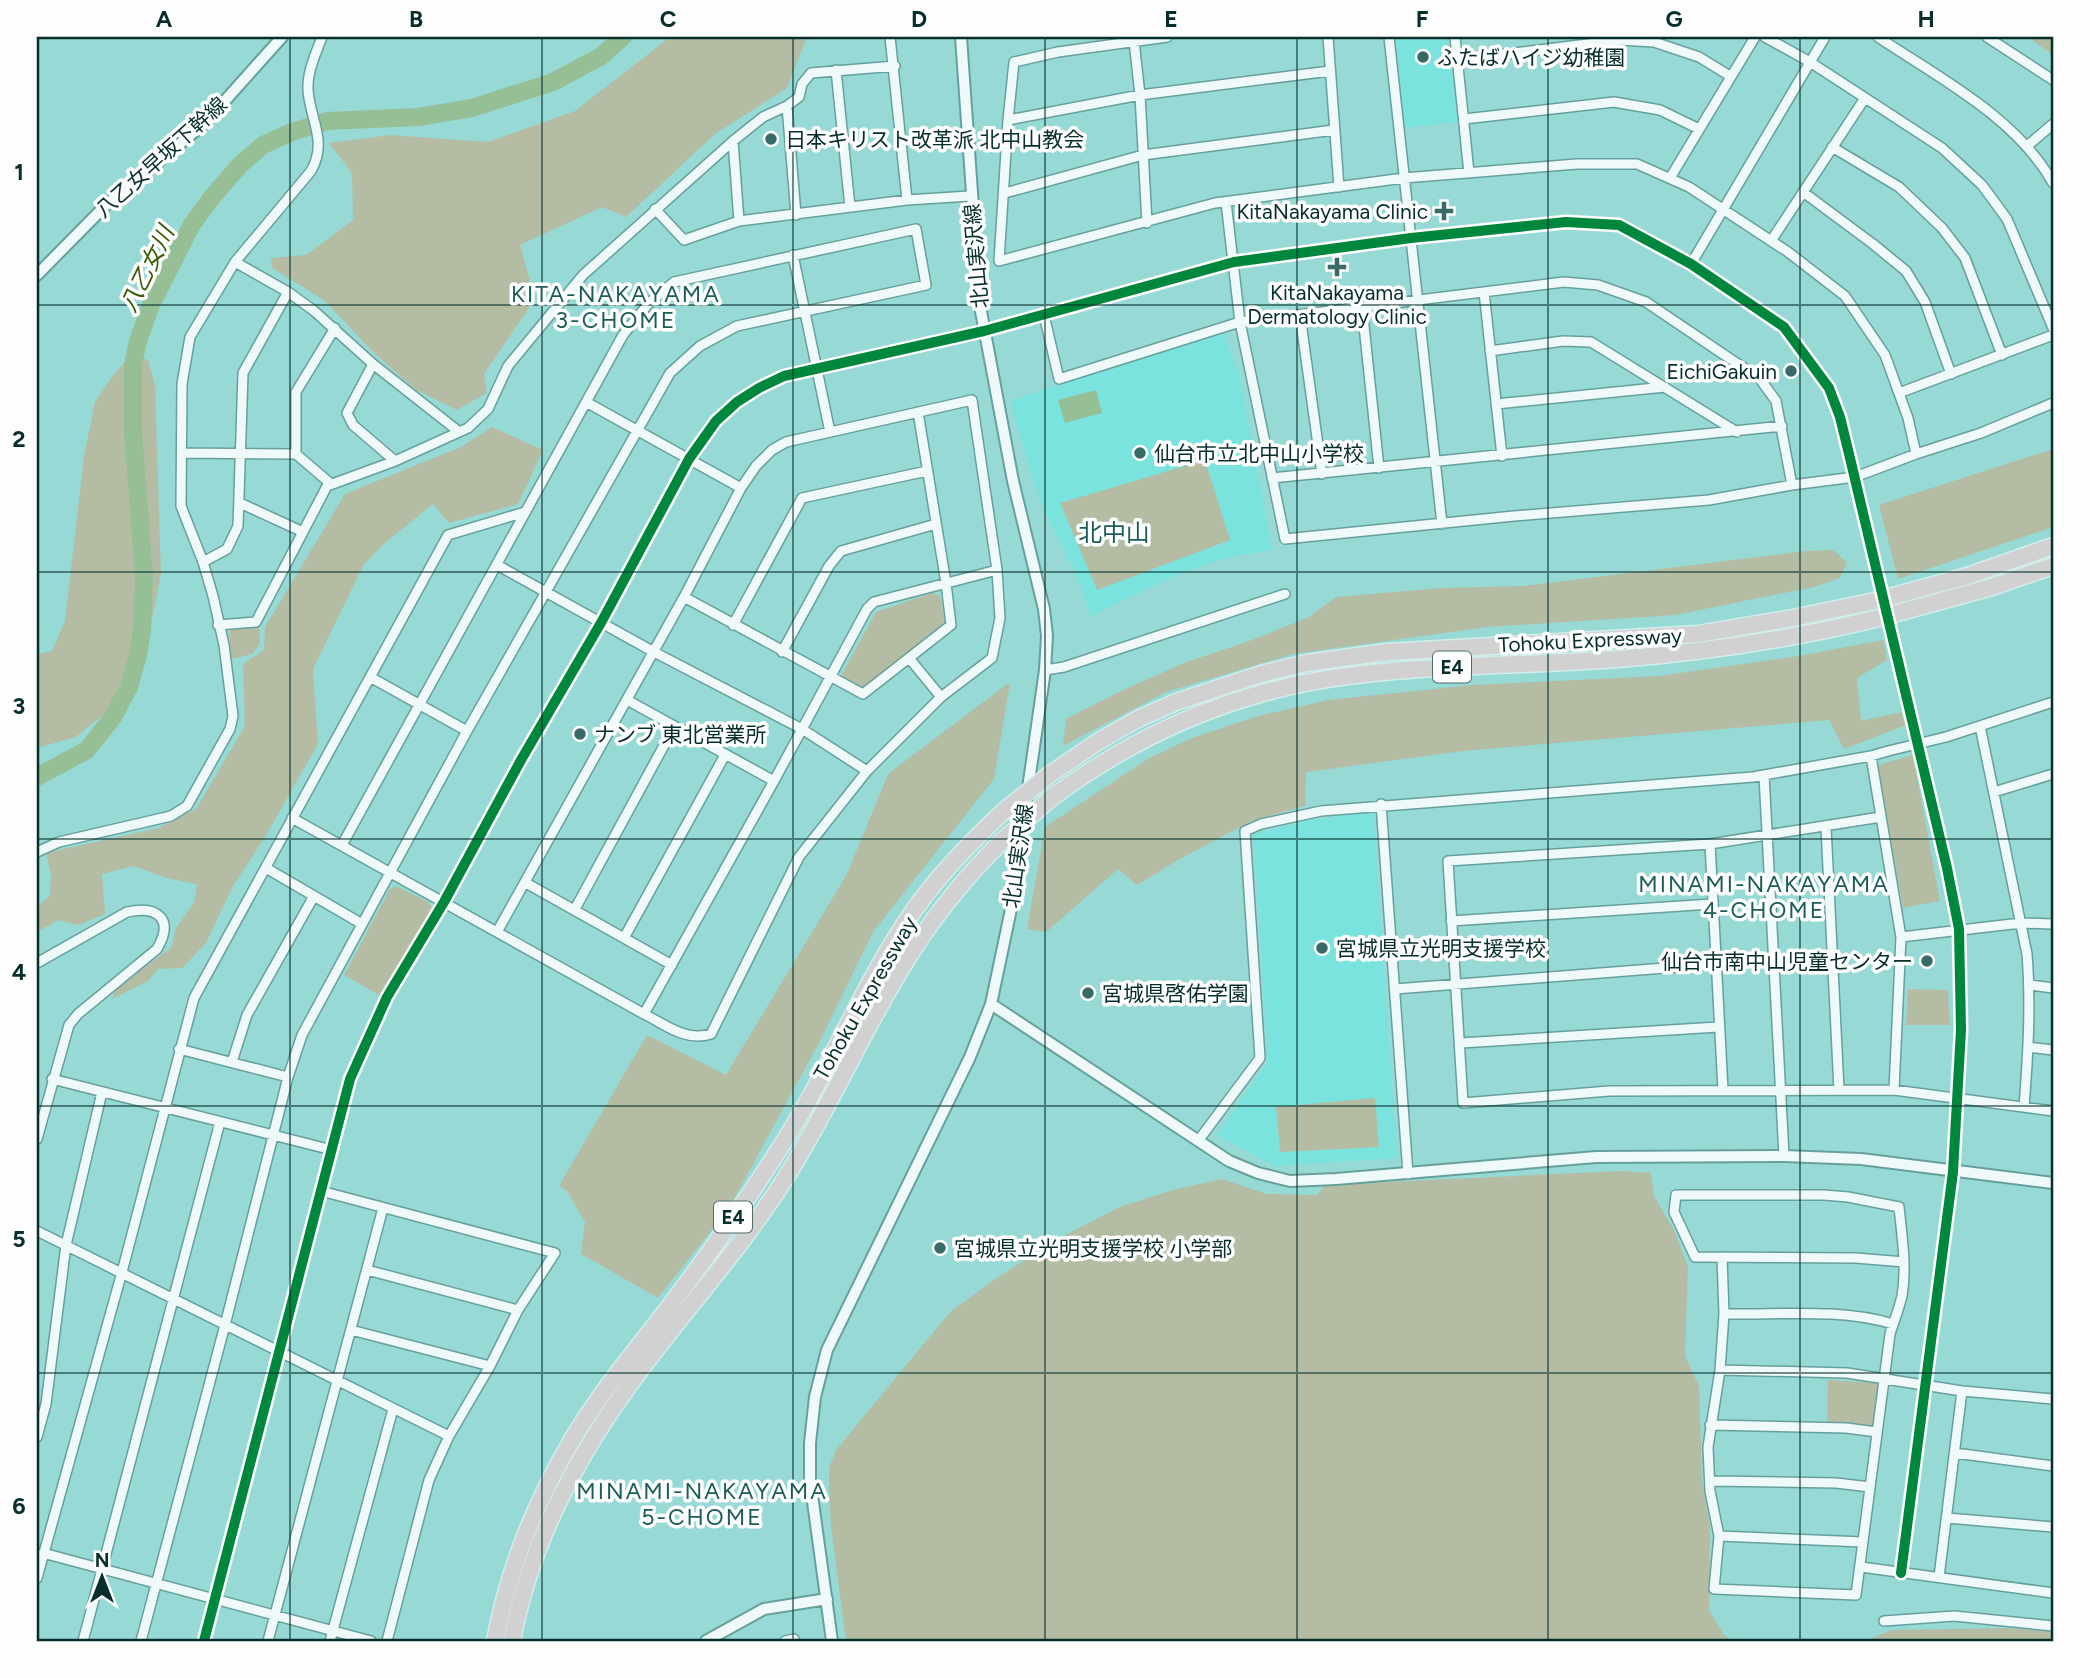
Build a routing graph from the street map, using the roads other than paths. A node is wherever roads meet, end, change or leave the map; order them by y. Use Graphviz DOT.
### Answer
graph roads {
  1 [pos="282,37"];
  2 [pos="322,37"];
  3 [pos="890,37"];
  4 [pos="961,37"];
  5 [pos="1167,37"];
  6 [pos="1328,37"];
  7 [pos="1389,37"];
  8 [pos="1455,37"];
  9 [pos="1755,37"];
  10 [pos="1765,37"];
  11 [pos="1825,37"];
  12 [pos="1878,37"];
  13 [pos="1987,37"];
  14 [pos="1134,41"];
  15 [pos="1457,60"];
  16 [pos="1810,62"];
  17 [pos="895,66"];
  18 [pos="836,70"];
  19 [pos="1330,71"];
  20 [pos="1730,76"];
  21 [pos="2053,80"];
  22 [pos="1140,95"];
  23 [pos="1865,98"];
  24 [pos="787,106"];
  25 [pos="1464,119"];
  26 [pos="1008,120"];
  27 [pos="2053,124"];
  28 [pos="1699,129"];
  29 [pos="1334,130"];
  30 [pos="733,141"];
  31 [pos="2027,146"];
  32 [pos="1832,147"];
  33 [pos="1143,155"];
  34 [pos="1469,173"];
  35 [pos="1404,178"];
  36 [pos="1670,178"];
  37 [pos="2053,183"];
  38 [pos="1339,187"];
  39 [pos="1803,192"];
  40 [pos="1005,193"];
  41 [pos="971,196"];
  42 [pos="907,200"];
  43 [pos="1226,202"];
  44 [pos="850,207"];
  45 [pos="655,209"];
  46 [pos="1723,209"];
  47 [pos="796,215"];
  48 [pos="739,221"];
  49 [pos="1147,223"];
  50 [pos="1411,238"];
  51 [pos="1771,241"];
  52 [pos="793,255"];
  53 [pos="235,262"];
  54 [pos="1234,262"];
  55 [pos="1692,264"];
  56 [pos="37,275"];
  57 [pos="288,292"];
  58 [pos="1484,292"];
  59 [pos="1418,300"];
  60 [pos="1362,307"];
  61 [pos="804,311"];
  62 [pos="1300,315"];
  63 [pos="1044,316"];
  64 [pos="1240,322"];
  65 [pos="335,328"];
  66 [pos="2053,328"];
  67 [pos="984,331"];
  68 [pos="2053,335"];
  69 [pos="1490,351"];
  70 [pos="2002,355"];
  71 [pos="373,364"];
  72 [pos="816,369"];
  73 [pos="1951,374"];
  74 [pos="1665,387"];
  75 [pos="1899,393"];
  76 [pos="586,401"];
  77 [pos="2053,403"];
  78 [pos="1496,404"];
  79 [pos="918,412"];
  80 [pos="1782,426"];
  81 [pos="636,430"];
  82 [pos="458,431"];
  83 [pos="830,432"];
  84 [pos="1737,432"];
  85 [pos="183,453"];
  86 [pos="241,453"];
  87 [pos="296,454"];
  88 [pos="1916,454"];
  89 [pos="1502,456"];
  90 [pos="689,459"];
  91 [pos="395,461"];
  92 [pos="1436,462"];
  93 [pos="1379,468"];
  94 [pos="927,471"];
  95 [pos="1322,474"];
  96 [pos="1855,477"];
  97 [pos="1272,478"];
  98 [pos="331,484"];
  99 [pos="1793,485"];
  100 [pos="741,488"];
  101 [pos="240,503"];
  102 [pos="525,512"];
  103 [pos="936,524"];
  104 [pos="1442,524"];
  105 [pos="303,532"];
  106 [pos="2053,547"];
  107 [pos="203,562"];
  108 [pos="497,565"];
  109 [pos="2053,566"];
  110 [pos="997,570"];
  111 [pos="946,583"];
  112 [pos="546,591"];
  113 [pos="1284,594"];
  114 [pos="684,597"];
  115 [pos="602,621"];
  116 [pos="218,625"];
  117 [pos="733,625"];
  118 [pos="654,652"];
  119 [pos="782,652"];
  120 [pos="909,659"];
  121 [pos="1045,670"];
  122 [pos="832,675"];
  123 [pos="370,677"];
  124 [pos="941,697"];
  125 [pos="627,700"];
  126 [pos="2053,702"];
  127 [pos="419,704"];
  128 [pos="1979,726"];
  129 [pos="674,727"];
  130 [pos="802,729"];
  131 [pos="467,731"];
  132 [pos="725,755"];
  133 [pos="1871,756"];
  134 [pos="867,771"];
  135 [pos="2053,774"];
  136 [pos="1764,775"];
  137 [pos="774,781"];
  138 [pos="1994,792"];
  139 [pos="1381,804"];
  140 [pos="1881,817"];
  141 [pos="292,818"];
  142 [pos="1826,827"];
  143 [pos="1767,835"];
  144 [pos="1710,844"];
  145 [pos="342,845"];
  146 [pos="37,852"];
  147 [pos="266,868"];
  148 [pos="391,873"];
  149 [pos="526,883"];
  150 [pos="314,896"];
  151 [pos="444,902"];
  152 [pos="1712,904"];
  153 [pos="575,909"];
  154 [pos="1451,922"];
  155 [pos="362,923"];
  156 [pos="2021,923"];
  157 [pos="2053,924"];
  158 [pos="1959,929"];
  159 [pos="497,932"];
  160 [pos="1901,937"];
  161 [pos="624,938"];
  162 [pos="37,963"];
  163 [pos="1716,964"];
  164 [pos="672,965"];
  165 [pos="1454,983"];
  166 [pos="2030,985"];
  167 [pos="2053,988"];
  168 [pos="1395,989"];
  169 [pos="991,1004"];
  170 [pos="644,1014"];
  171 [pos="1718,1027"];
  172 [pos="1461,1044"];
  173 [pos="2028,1046"];
  174 [pos="179,1049"];
  175 [pos="2053,1050"];
  176 [pos="232,1062"];
  177 [pos="288,1077"];
  178 [pos="52,1079"];
  179 [pos="1723,1090"];
  180 [pos="1839,1090"];
  181 [pos="1894,1090"];
  182 [pos="1781,1091"];
  183 [pos="102,1092"];
  184 [pos="1957,1097"];
  185 [pos="2024,1107"];
  186 [pos="165,1108"];
  187 [pos="2053,1111"];
  188 [pos="220,1122"];
  189 [pos="273,1135"];
  190 [pos="37,1139"];
  191 [pos="1198,1141"];
  192 [pos="332,1150"];
  193 [pos="1784,1156"];
  194 [pos="1954,1172"];
  195 [pos="1408,1174"];
  196 [pos="2053,1182"];
  197 [pos="321,1191"];
  198 [pos="383,1208"];
  199 [pos="37,1231"];
  200 [pos="66,1245"];
  201 [pos="1722,1257"];
  202 [pos="1904,1262"];
  203 [pos="368,1270"];
  204 [pos="122,1272"];
  205 [pos="173,1299"];
  206 [pos="518,1310"];
  207 [pos="1724,1314"];
  208 [pos="1893,1324"];
  209 [pos="225,1325"];
  210 [pos="351,1330"];
  211 [pos="279,1350"];
  212 [pos="490,1367"];
  213 [pos="1720,1370"];
  214 [pos="1884,1378"];
  215 [pos="337,1379"];
  216 [pos="1925,1383"];
  217 [pos="1962,1391"];
  218 [pos="2053,1399"];
  219 [pos="41,1403"];
  220 [pos="393,1409"];
  221 [pos="1710,1425"];
  222 [pos="1877,1432"];
  223 [pos="449,1436"];
  224 [pos="37,1437"];
  225 [pos="1955,1453"];
  226 [pos="2053,1466"];
  227 [pos="1710,1481"];
  228 [pos="1870,1487"];
  229 [pos="1947,1518"];
  230 [pos="2053,1527"];
  231 [pos="1719,1536"];
  232 [pos="1863,1542"];
  233 [pos="43,1553"];
  234 [pos="1861,1567"];
  235 [pos="102,1569"];
  236 [pos="1901,1573"];
  237 [pos="1939,1577"];
  238 [pos="37,1578"];
  239 [pos="156,1584"];
  240 [pos="2053,1593"];
  241 [pos="827,1599"];
  242 [pos="215,1600"];
  243 [pos="275,1615"];
  244 [pos="1884,1621"];
  245 [pos="2053,1626"];
  246 [pos="332,1630"];
  247 [pos="83,1641"];
  248 [pos="141,1641"];
  249 [pos="204,1641"];
  250 [pos="268,1641"];
  251 [pos="330,1641"];
  252 [pos="371,1641"];
  253 [pos="387,1641"];
  254 [pos="495,1641"];
  255 [pos="512,1641"];
  256 [pos="706,1641"];
  257 [pos="785,1641"];
  258 [pos="794,1641"];
  259 [pos="832,1641"];
  1 -- 56 [label="street, 八乙女早坂下幹線"];
  2 -- 53 [label="street"];
  3 -- 17 [label="street"];
  4 -- 41 [label="street, 北山実沢線"];
  5 -- 14 [label="street"];
  6 -- 19 [label="street"];
  7 -- 35 [label="street"];
  8 -- 15 [label="street"];
  9 -- 20 [label="street"];
  10 -- 16 [label="street"];
  11 -- 16 [label="street"];
  12 -- 31 [label="street"];
  13 -- 21 [label="street"];
  14 -- 22 [label="street"];
  14 -- 26 [label="street"];
  15 -- 20 [label="street"];
  15 -- 25 [label="street"];
  16 -- 23 [label="street"];
  16 -- 46 [label="street"];
  17 -- 18 [label="street"];
  17 -- 42 [label="street"];
  18 -- 24 [label="street"];
  18 -- 44 [label="street"];
  19 -- 22 [label="street"];
  19 -- 29 [label="street"];
  20 -- 28 [label="street"];
  22 -- 26 [label="street"];
  22 -- 33 [label="street"];
  23 -- 32 [label="street"];
  23 -- 66 [label="street"];
  24 -- 30 [label="street"];
  24 -- 47 [label="street"];
  25 -- 28 [label="street"];
  25 -- 34 [label="street"];
  26 -- 40 [label="street"];
  27 -- 31 [label="street"];
  28 -- 36 [label="street"];
  29 -- 33 [label="street"];
  29 -- 38 [label="street"];
  30 -- 45 [label="street"];
  30 -- 48 [label="street"];
  31 -- 37 [label="street"];
  32 -- 39 [label="street"];
  32 -- 70 [label="street"];
  33 -- 40 [label="street"];
  33 -- 49 [label="street"];
  34 -- 35 [label="street"];
  34 -- 36 [label="street"];
  35 -- 38 [label="street"];
  35 -- 50 [label="street"];
  36 -- 46 [label="street"];
  38 -- 43 [label="street"];
  39 -- 51 [label="street"];
  39 -- 73 [label="street"];
  40 -- 49 [label="street"];
  41 -- 42 [label="street"];
  41 -- 67 [label="street, 北山実沢線"];
  42 -- 44 [label="street"];
  43 -- 49 [label="street"];
  43 -- 54 [label="street"];
  44 -- 47 [label="street"];
  45 -- 48 [label="street"];
  45 -- 82 [label="street"];
  46 -- 51 [label="street"];
  46 -- 55 [label="street"];
  47 -- 48 [label="street"];
  50 -- 54 [label="street"];
  50 -- 55 [label="street"];
  50 -- 59 [label="street"];
  51 -- 75 [label="street"];
  52 -- 61 [label="street"];
  52 -- 61 [label="street"];
  52 -- 76 [label="street"];
  53 -- 57 [label="street"];
  53 -- 85 [label="street"];
  54 -- 63 [label="street"];
  54 -- 64 [label="street"];
  55 -- 96 [label="street"];
  57 -- 65 [label="street"];
  57 -- 86 [label="street"];
  58 -- 59 [label="street"];
  58 -- 69 [label="street"];
  58 -- 80 [label="street"];
  59 -- 60 [label="street"];
  59 -- 92 [label="street"];
  60 -- 62 [label="street"];
  60 -- 93 [label="street"];
  61 -- 72 [label="street"];
  61 -- 81 [label="street"];
  62 -- 64 [label="street"];
  62 -- 95 [label="street"];
  63 -- 64 [label="street"];
  63 -- 67 [label="street"];
  64 -- 97 [label="street"];
  65 -- 71 [label="street"];
  65 -- 87 [label="street"];
  67 -- 72 [label="street"];
  67 -- 121 [label="street, 北山実沢線"];
  68 -- 70 [label="street"];
  69 -- 74 [label="street"];
  69 -- 78 [label="street"];
  70 -- 73 [label="street"];
  71 -- 82 [label="street"];
  71 -- 91 [label="street"];
  72 -- 83 [label="street"];
  72 -- 90 [label="street"];
  73 -- 75 [label="street"];
  74 -- 78 [label="street"];
  74 -- 84 [label="street"];
  75 -- 88 [label="street"];
  76 -- 81 [label="street"];
  76 -- 102 [label="street"];
  77 -- 88 [label="street"];
  78 -- 89 [label="street"];
  79 -- 83 [label="street"];
  79 -- 94 [label="street"];
  79 -- 110 [label="street"];
  80 -- 84 [label="street"];
  80 -- 99 [label="street"];
  81 -- 90 [label="street"];
  81 -- 112 [label="street"];
  82 -- 91 [label="street"];
  83 -- 100 [label="street"];
  84 -- 89 [label="street"];
  85 -- 86 [label="street"];
  85 -- 107 [label="street"];
  86 -- 87 [label="street"];
  86 -- 101 [label="street"];
  87 -- 98 [label="street"];
  88 -- 96 [label="street"];
  89 -- 92 [label="street"];
  90 -- 100 [label="street"];
  90 -- 115 [label="street"];
  91 -- 98 [label="street"];
  92 -- 93 [label="street"];
  92 -- 104 [label="street"];
  93 -- 95 [label="street"];
  94 -- 103 [label="street"];
  94 -- 117 [label="street"];
  95 -- 97 [label="street"];
  96 -- 99 [label="street"];
  96 -- 158 [label="street"];
  97 -- 104 [label="street"];
  98 -- 105 [label="street"];
  99 -- 104 [label="street"];
  100 -- 114 [label="street"];
  101 -- 105 [label="street"];
  101 -- 107 [label="street"];
  102 -- 108 [label="street"];
  102 -- 123 [label="street"];
  103 -- 111 [label="street"];
  103 -- 119 [label="street"];
  105 -- 116 [label="street"];
  106 -- 254 [label="highway, Tohoku Expressway / E4, bridge"];
  107 -- 116 [label="street"];
  108 -- 112 [label="street"];
  108 -- 127 [label="street"];
  109 -- 255 [label="highway, Tohoku Expressway / E4, bridge"];
  110 -- 111 [label="street"];
  110 -- 124 [label="street"];
  111 -- 120 [label="street"];
  111 -- 122 [label="street"];
  112 -- 115 [label="street"];
  112 -- 131 [label="street"];
  113 -- 121 [label="street"];
  114 -- 117 [label="street"];
  114 -- 118 [label="street"];
  115 -- 118 [label="street"];
  115 -- 151 [label="street"];
  116 -- 146 [label="street"];
  117 -- 119 [label="street"];
  118 -- 125 [label="street"];
  118 -- 130 [label="street"];
  119 -- 122 [label="street"];
  120 -- 122 [label="street"];
  120 -- 124 [label="street"];
  121 -- 169 [label="street, 北山実沢線"];
  122 -- 130 [label="street"];
  123 -- 127 [label="street"];
  123 -- 141 [label="street"];
  124 -- 134 [label="street"];
  125 -- 129 [label="street"];
  125 -- 149 [label="street"];
  126 -- 128 [label="street"];
  127 -- 131 [label="street"];
  127 -- 145 [label="street"];
  128 -- 133 [label="street, bridge"];
  128 -- 138 [label="street"];
  129 -- 132 [label="street"];
  129 -- 153 [label="street"];
  130 -- 134 [label="street"];
  130 -- 137 [label="street"];
  131 -- 148 [label="street"];
  132 -- 137 [label="street"];
  132 -- 161 [label="street"];
  133 -- 136 [label="street"];
  133 -- 140 [label="street"];
  134 -- 170 [label="street"];
  135 -- 138 [label="street"];
  136 -- 139 [label="street"];
  136 -- 143 [label="street"];
  137 -- 164 [label="street"];
  138 -- 156 [label="street"];
  139 -- 168 [label="street"];
  139 -- 191 [label="street"];
  140 -- 142 [label="street"];
  140 -- 160 [label="street"];
  141 -- 145 [label="street"];
  141 -- 147 [label="street"];
  142 -- 143 [label="street"];
  142 -- 180 [label="street"];
  143 -- 144 [label="street"];
  143 -- 182 [label="street"];
  144 -- 152 [label="street"];
  144 -- 154 [label="street"];
  145 -- 148 [label="street"];
  147 -- 150 [label="street"];
  147 -- 174 [label="street"];
  148 -- 151 [label="street"];
  148 -- 155 [label="street"];
  149 -- 153 [label="street"];
  149 -- 159 [label="street"];
  150 -- 155 [label="street"];
  150 -- 176 [label="street"];
  151 -- 159 [label="street"];
  151 -- 192 [label="street"];
  152 -- 154 [label="street"];
  152 -- 163 [label="street"];
  153 -- 161 [label="street"];
  154 -- 165 [label="street"];
  155 -- 177 [label="street"];
  156 -- 157 [label="street"];
  156 -- 158 [label="street"];
  156 -- 166 [label="street"];
  158 -- 160 [label="street"];
  158 -- 184 [label="street"];
  159 -- 170 [label="street"];
  160 -- 181 [label="street"];
  161 -- 164 [label="street"];
  162 -- 178 [label="street"];
  163 -- 165 [label="street"];
  163 -- 171 [label="street"];
  164 -- 170 [label="street"];
  165 -- 168 [label="street"];
  165 -- 172 [label="street"];
  166 -- 167 [label="street"];
  166 -- 173 [label="street"];
  168 -- 195 [label="street"];
  169 -- 191 [label="street"];
  169 -- 241 [label="street, 北山実沢線"];
  171 -- 172 [label="street"];
  171 -- 179 [label="street"];
  172 -- 179 [label="street"];
  173 -- 175 [label="street"];
  173 -- 185 [label="street"];
  174 -- 176 [label="street"];
  174 -- 186 [label="street"];
  176 -- 177 [label="street"];
  177 -- 189 [label="street"];
  178 -- 183 [label="street"];
  178 -- 190 [label="street"];
  179 -- 182 [label="street"];
  180 -- 181 [label="street"];
  180 -- 182 [label="street"];
  181 -- 184 [label="street"];
  182 -- 193 [label="street"];
  183 -- 186 [label="street"];
  183 -- 200 [label="street"];
  184 -- 185 [label="street"];
  184 -- 194 [label="street"];
  185 -- 187 [label="street"];
  186 -- 188 [label="street"];
  186 -- 204 [label="street"];
  188 -- 189 [label="street"];
  188 -- 205 [label="street"];
  189 -- 192 [label="street"];
  189 -- 209 [label="street"];
  191 -- 195 [label="street"];
  192 -- 197 [label="street"];
  193 -- 194 [label="street"];
  193 -- 195 [label="street"];
  194 -- 196 [label="street"];
  194 -- 216 [label="street"];
  197 -- 198 [label="street"];
  197 -- 211 [label="street"];
  198 -- 203 [label="street"];
  198 -- 206 [label="street"];
  199 -- 200 [label="street"];
  200 -- 204 [label="street"];
  200 -- 219 [label="street"];
  201 -- 202 [label="street"];
  201 -- 202 [label="street"];
  201 -- 207 [label="street"];
  202 -- 208 [label="street"];
  203 -- 206 [label="street"];
  203 -- 210 [label="street"];
  204 -- 205 [label="street"];
  204 -- 233 [label="street"];
  205 -- 209 [label="street"];
  205 -- 235 [label="street"];
  206 -- 212 [label="street"];
  207 -- 208 [label="street"];
  207 -- 213 [label="street"];
  208 -- 214 [label="street"];
  209 -- 211 [label="street"];
  209 -- 239 [label="street"];
  210 -- 212 [label="street"];
  210 -- 215 [label="street"];
  211 -- 215 [label="street"];
  211 -- 242 [label="street"];
  212 -- 223 [label="street"];
  213 -- 214 [label="street"];
  213 -- 221 [label="street"];
  214 -- 216 [label="street"];
  214 -- 222 [label="street"];
  215 -- 220 [label="street"];
  215 -- 243 [label="street"];
  216 -- 217 [label="street"];
  216 -- 236 [label="street"];
  217 -- 218 [label="street"];
  217 -- 225 [label="street"];
  219 -- 224 [label="street"];
  220 -- 223 [label="street"];
  220 -- 246 [label="street"];
  221 -- 222 [label="street"];
  221 -- 227 [label="street"];
  222 -- 228 [label="street"];
  223 -- 253 [label="street"];
  225 -- 226 [label="street"];
  225 -- 229 [label="street"];
  227 -- 228 [label="street"];
  227 -- 231 [label="street"];
  228 -- 232 [label="street"];
  229 -- 230 [label="street"];
  229 -- 237 [label="street"];
  231 -- 232 [label="street"];
  231 -- 234 [label="street"];
  232 -- 234 [label="street"];
  233 -- 235 [label="street"];
  233 -- 238 [label="street"];
  234 -- 236 [label="street"];
  235 -- 239 [label="street"];
  235 -- 247 [label="street"];
  236 -- 237 [label="street"];
  237 -- 240 [label="street"];
  239 -- 242 [label="street"];
  239 -- 248 [label="street"];
  241 -- 256 [label="street"];
  241 -- 259 [label="street, 北山実沢線"];
  242 -- 243 [label="street"];
  242 -- 249 [label="street"];
  243 -- 246 [label="street"];
  243 -- 250 [label="street"];
  244 -- 245 [label="street"];
  246 -- 251 [label="street"];
  246 -- 252 [label="street"];
  257 -- 258 [label="street"];
}
